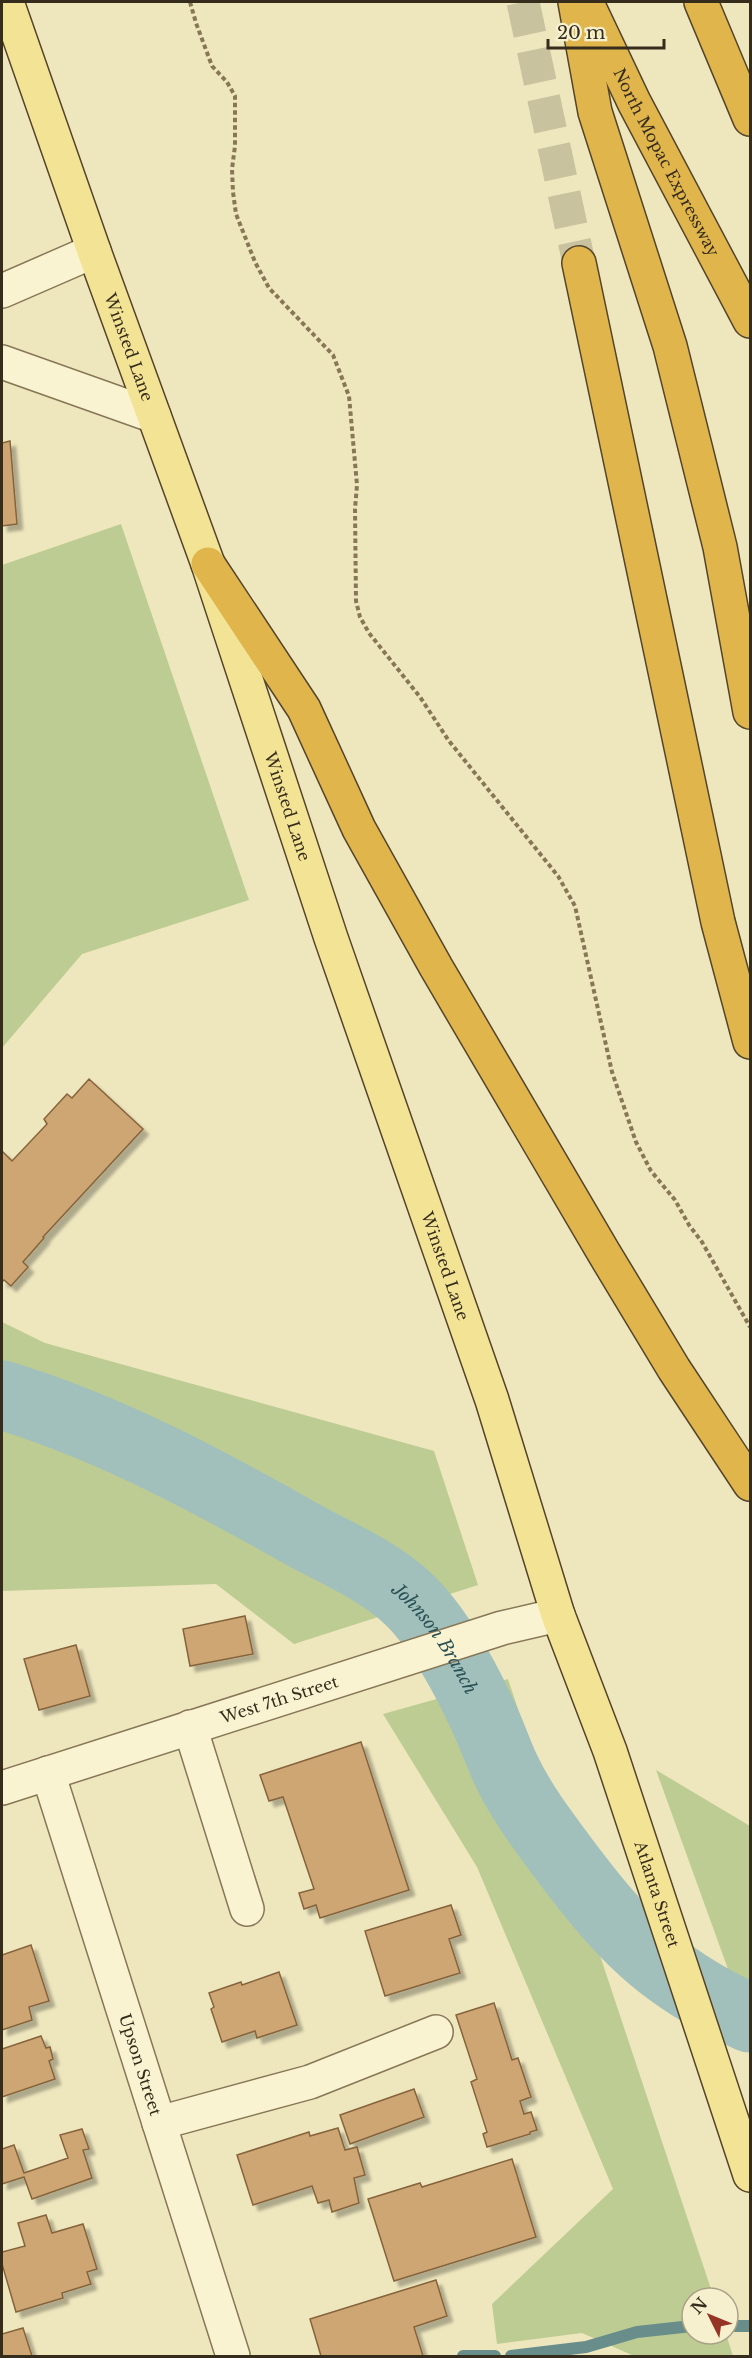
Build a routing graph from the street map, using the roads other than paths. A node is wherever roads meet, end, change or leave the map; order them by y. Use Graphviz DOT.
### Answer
graph roads {
  1 [pos="7,2"];
  2 [pos="575,2"];
  3 [pos="586,2"];
  4 [pos="701,2"];
  5 [pos="750,118"];
  6 [pos="94,251"];
  7 [pos="579,263"];
  8 [pos="2,291"];
  9 [pos="750,321"];
  10 [pos="2,362"];
  11 [pos="154,416"];
  12 [pos="208,564"];
  13 [pos="750,712"];
  14 [pos="750,1042"];
  15 [pos="750,1484"];
  16 [pos="558,1615"];
  17 [pos="190,1727"];
  18 [pos="48,1773"];
  19 [pos="2,1788"];
  20 [pos="247,1909"];
  21 [pos="436,2032"];
  22 [pos="159,2123"];
  23 [pos="750,2175"];
  24 [pos="233,2356"];
  1 -- 6 [label="main road, Winsted Lane"];
  2 -- 13 [label="highway"];
  3 -- 9 [label="highway, North Mopac Expressway"];
  4 -- 5 [label="highway"];
  6 -- 8 [label="street"];
  6 -- 11 [label="main road, Winsted Lane"];
  7 -- 14 [label="highway"];
  10 -- 11 [label="street"];
  11 -- 12 [label="main road, Winsted Lane"];
  12 -- 15 [label="highway"];
  12 -- 16 [label="main road, Winsted Lane"];
  16 -- 17 [label="street, West 7th Street"];
  16 -- 23 [label="main road, Atlanta Street"];
  17 -- 18 [label="street, West 7th Street"];
  17 -- 20 [label="street"];
  18 -- 19 [label="street, West 7th Street"];
  18 -- 22 [label="street, Upson Street"];
  21 -- 22 [label="street"];
  22 -- 24 [label="street, Upson Street"];
}
